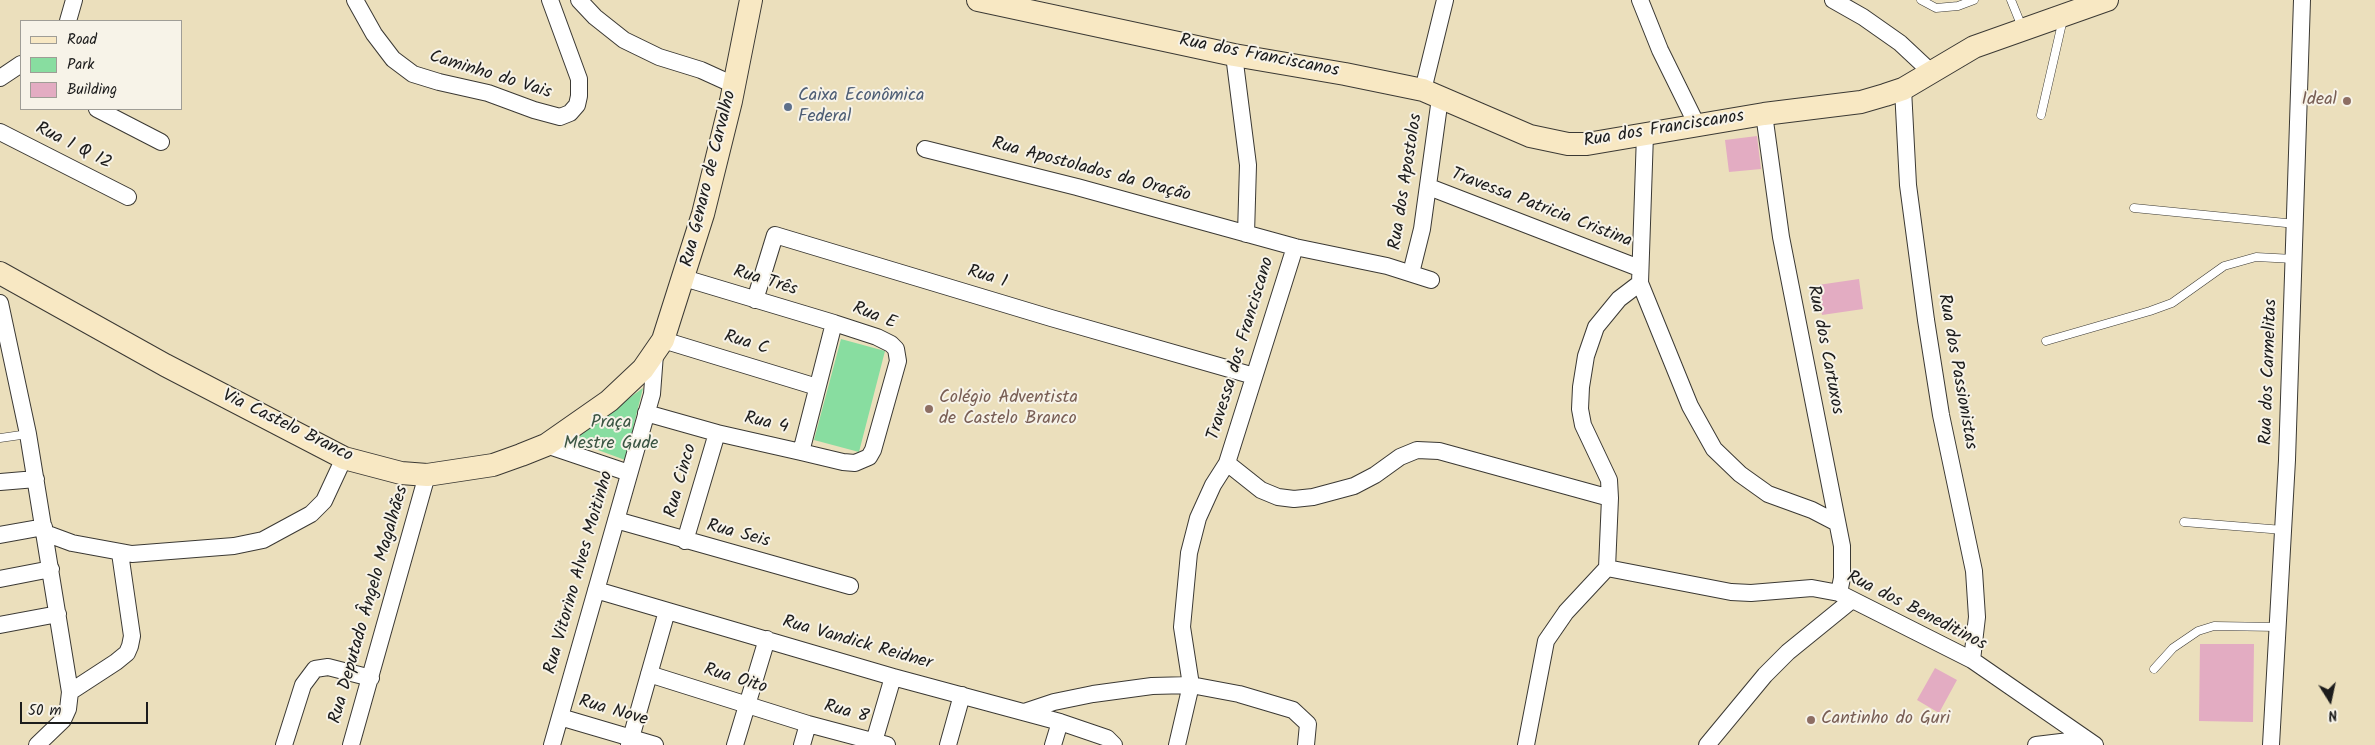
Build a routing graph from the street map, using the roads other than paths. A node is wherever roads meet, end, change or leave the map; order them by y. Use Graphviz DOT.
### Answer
graph roads {
  1 [pos="74,0"];
  2 [pos="355,0"];
  3 [pos="550,0"];
  4 [pos="579,0"];
  5 [pos="751,0"];
  6 [pos="978,0"];
  7 [pos="1445,0"];
  8 [pos="1640,0"];
  9 [pos="1833,0"];
  10 [pos="1921,0"];
  11 [pos="1974,0"];
  12 [pos="2011,0"];
  13 [pos="2107,0"];
  14 [pos="2302,0"];
  15 [pos="2064,15"];
  16 [pos="68,20"];
  17 [pos="2023,29"];
  18 [pos="1234,55"];
  19 [pos="20,66"];
  20 [pos="1931,72"];
  21 [pos="0,78"];
  22 [pos="734,85"];
  23 [pos="1903,89"];
  24 [pos="1432,94"];
  25 [pos="100,110"];
  26 [pos="1764,114"];
  27 [pos="2041,115"];
  28 [pos="1696,125"];
  29 [pos="0,132"];
  30 [pos="1645,134"];
  31 [pos="161,142"];
  32 [pos="925,148"];
  33 [pos="1429,187"];
  34 [pos="128,197"];
  35 [pos="2134,208"];
  36 [pos="2296,224"];
  37 [pos="1246,234"];
  38 [pos="1295,247"];
  39 [pos="2294,259"];
  40 [pos="0,273"];
  41 [pos="1411,273"];
  42 [pos="1640,276"];
  43 [pos="684,278"];
  44 [pos="1431,280"];
  45 [pos="755,300"];
  46 [pos="0,303"];
  47 [pos="834,323"];
  48 [pos="2046,341"];
  49 [pos="659,347"];
  50 [pos="1254,376"];
  51 [pos="817,387"];
  52 [pos="646,414"];
  53 [pos="717,433"];
  54 [pos="28,434"];
  55 [pos="0,438"];
  56 [pos="546,445"];
  57 [pos="873,450"];
  58 [pos="801,452"];
  59 [pos="344,458"];
  60 [pos="1227,463"];
  61 [pos="629,473"];
  62 [pos="427,475"];
  63 [pos="36,479"];
  64 [pos="0,482"];
  65 [pos="1610,498"];
  66 [pos="616,520"];
  67 [pos="2184,522"];
  68 [pos="1838,523"];
  69 [pos="45,530"];
  70 [pos="2283,530"];
  71 [pos="0,535"];
  72 [pos="685,541"];
  73 [pos="120,552"];
  74 [pos="1607,568"];
  75 [pos="51,569"];
  76 [pos="0,579"];
  77 [pos="850,586"];
  78 [pos="596,590"];
  79 [pos="1846,597"];
  80 [pos="666,611"];
  81 [pos="58,614"];
  82 [pos="0,625"];
  83 [pos="2278,626"];
  84 [pos="767,639"];
  85 [pos="1972,660"];
  86 [pos="2154,669"];
  87 [pos="649,674"];
  88 [pos="893,677"];
  89 [pos="371,678"];
  90 [pos="1191,685"];
  91 [pos="70,692"];
  92 [pos="962,695"];
  93 [pos="748,705"];
  94 [pos="1024,712"];
  95 [pos="560,717"];
  96 [pos="1060,722"];
  97 [pos="808,724"];
  98 [pos="1110,741"];
  99 [pos="630,742"];
  100 [pos="2093,743"];
  101 [pos="878,744"];
  102 [pos="37,745"];
  103 [pos="284,745"];
  104 [pos="351,745"];
  105 [pos="552,745"];
  106 [pos="655,745"];
  107 [pos="735,745"];
  108 [pos="802,745"];
  109 [pos="948,745"];
  110 [pos="1053,745"];
  111 [pos="1178,745"];
  112 [pos="1306,745"];
  113 [pos="1526,745"];
  114 [pos="1707,745"];
  115 [pos="2036,745"];
  116 [pos="2272,745"];
  1 -- 16 [label="street"];
  2 -- 3 [label="street, Caminho do Vais"];
  4 -- 22 [label="street"];
  5 -- 22 [label="street, Rua Genaro de Carvalho"];
  6 -- 18 [label="street, Rua dos Franciscanos"];
  7 -- 24 [label="street, Rua dos Apostolos"];
  8 -- 28 [label="street"];
  9 -- 20 [label="street"];
  10 -- 11 [label="lane"];
  12 -- 17 [label="lane"];
  13 -- 15 [label="street, Rua dos Franciscanos"];
  14 -- 36 [label="street, Rua dos Carmelitas"];
  15 -- 17 [label="street, Rua dos Franciscanos"];
  15 -- 27 [label="lane"];
  17 -- 20 [label="street, Rua dos Franciscanos"];
  18 -- 24 [label="street, Rua dos Franciscanos"];
  18 -- 37 [label="street, Travessa dos Franciscano"];
  19 -- 21 [label="street"];
  20 -- 23 [label="street, Rua dos Franciscanos"];
  22 -- 43 [label="street, Rua Genaro de Carvalho"];
  23 -- 26 [label="street, Rua dos Franciscanos"];
  23 -- 85 [label="street, Rua dos Passionistas"];
  24 -- 30 [label="street, Rua dos Franciscanos"];
  24 -- 33 [label="street, Rua dos Apostolos"];
  25 -- 31 [label="street"];
  26 -- 28 [label="street, Rua dos Franciscanos"];
  26 -- 68 [label="street, Rua dos Cartuxos"];
  28 -- 30 [label="street, Rua dos Franciscanos"];
  29 -- 34 [label="street, Rua 1 Q 12"];
  30 -- 42 [label="street"];
  32 -- 37 [label="street, Rua Apostolados da Oração"];
  33 -- 41 [label="street, Rua dos Apostolos"];
  33 -- 42 [label="street, Travessa Patricia Cristina"];
  35 -- 36 [label="lane"];
  36 -- 39 [label="street, Rua dos Carmelitas"];
  37 -- 38 [label="street, Rua Apostolados da Oração"];
  38 -- 41 [label="street, Rua Apostolados da Oração"];
  38 -- 50 [label="street, Travessa dos Franciscano"];
  39 -- 48 [label="lane"];
  39 -- 70 [label="street, Rua dos Carmelitas"];
  40 -- 59 [label="street, Via Castelo Branco"];
  41 -- 44 [label="street, Rua Apostolados da Oração"];
  42 -- 65 [label="street"];
  42 -- 68 [label="street"];
  43 -- 45 [label="street, Rua Três"];
  43 -- 49 [label="street, Rua Genaro de Carvalho"];
  45 -- 47 [label="street, Rua Três"];
  45 -- 50 [label="street, Rua 1"];
  46 -- 54 [label="street"];
  47 -- 51 [label="street, Rua E"];
  47 -- 57 [label="street, Rua E"];
  49 -- 51 [label="street, Rua C"];
  49 -- 52 [label="street, Rua Vitorino Alves Moitinho"];
  49 -- 56 [label="street, Via Castelo Branco"];
  50 -- 60 [label="street, Travessa dos Franciscano"];
  51 -- 58 [label="street, Rua E"];
  52 -- 53 [label="street, Rua 4"];
  52 -- 61 [label="street, Rua Vitorino Alves Moitinho"];
  53 -- 58 [label="street, Rua 4"];
  53 -- 72 [label="street, Rua Cinco"];
  54 -- 55 [label="lane"];
  54 -- 63 [label="street"];
  56 -- 61 [label="street"];
  56 -- 62 [label="street, Via Castelo Branco"];
  57 -- 58 [label="street, Rua 4"];
  59 -- 62 [label="street, Via Castelo Branco"];
  59 -- 73 [label="street"];
  60 -- 65 [label="street"];
  60 -- 90 [label="street, Travessa dos Franciscano"];
  61 -- 66 [label="street, Rua Vitorino Alves Moitinho"];
  62 -- 89 [label="street, Rua Deputado Ângelo Magalhães"];
  63 -- 64 [label="street"];
  63 -- 69 [label="street"];
  65 -- 74 [label="street"];
  66 -- 72 [label="street, Rua Seis"];
  66 -- 78 [label="street, Rua Vitorino Alves Moitinho"];
  67 -- 70 [label="lane"];
  68 -- 79 [label="street, Rua dos Cartuxos"];
  69 -- 71 [label="street"];
  69 -- 73 [label="street"];
  69 -- 75 [label="street"];
  70 -- 83 [label="street, Rua dos Carmelitas"];
  72 -- 77 [label="street, Rua Seis"];
  73 -- 91 [label="street"];
  74 -- 79 [label="street, Rua dos Beneditinos"];
  74 -- 113 [label="street"];
  75 -- 76 [label="street"];
  75 -- 81 [label="street"];
  78 -- 80 [label="street, Rua Vandick Reidner"];
  78 -- 95 [label="street, Rua Vitorino Alves Moitinho"];
  79 -- 85 [label="street, Rua dos Beneditinos"];
  79 -- 114 [label="street"];
  80 -- 84 [label="street, Rua Vandick Reidner"];
  80 -- 87 [label="street"];
  81 -- 82 [label="street"];
  81 -- 91 [label="street"];
  83 -- 86 [label="lane"];
  83 -- 116 [label="street, Rua dos Carmelitas"];
  84 -- 88 [label="street, Rua Vandick Reidner"];
  84 -- 93 [label="street"];
  85 -- 100 [label="street, Rua dos Beneditinos"];
  87 -- 93 [label="street, Rua Oito"];
  87 -- 99 [label="street"];
  88 -- 92 [label="street, Rua Vandick Reidner"];
  88 -- 101 [label="street"];
  89 -- 103 [label="street"];
  89 -- 104 [label="street, Rua Deputado Ângelo Magalhães"];
  90 -- 94 [label="street"];
  90 -- 111 [label="street"];
  90 -- 112 [label="street"];
  91 -- 102 [label="street"];
  92 -- 94 [label="street, Rua Vandick Reidner"];
  92 -- 109 [label="street"];
  93 -- 97 [label="street, Rua Oito"];
  93 -- 107 [label="street"];
  94 -- 96 [label="street, Rua Vandick Reidner"];
  95 -- 99 [label="street, Rua Nove"];
  95 -- 105 [label="street, Rua Vitorino Alves Moitinho"];
  96 -- 98 [label="street, Rua Vandick Reidner"];
  96 -- 110 [label="street"];
  97 -- 101 [label="street, Rua 8"];
  97 -- 108 [label="street"];
  99 -- 106 [label="street, Rua Nove"];
  100 -- 115 [label="street"];
}
